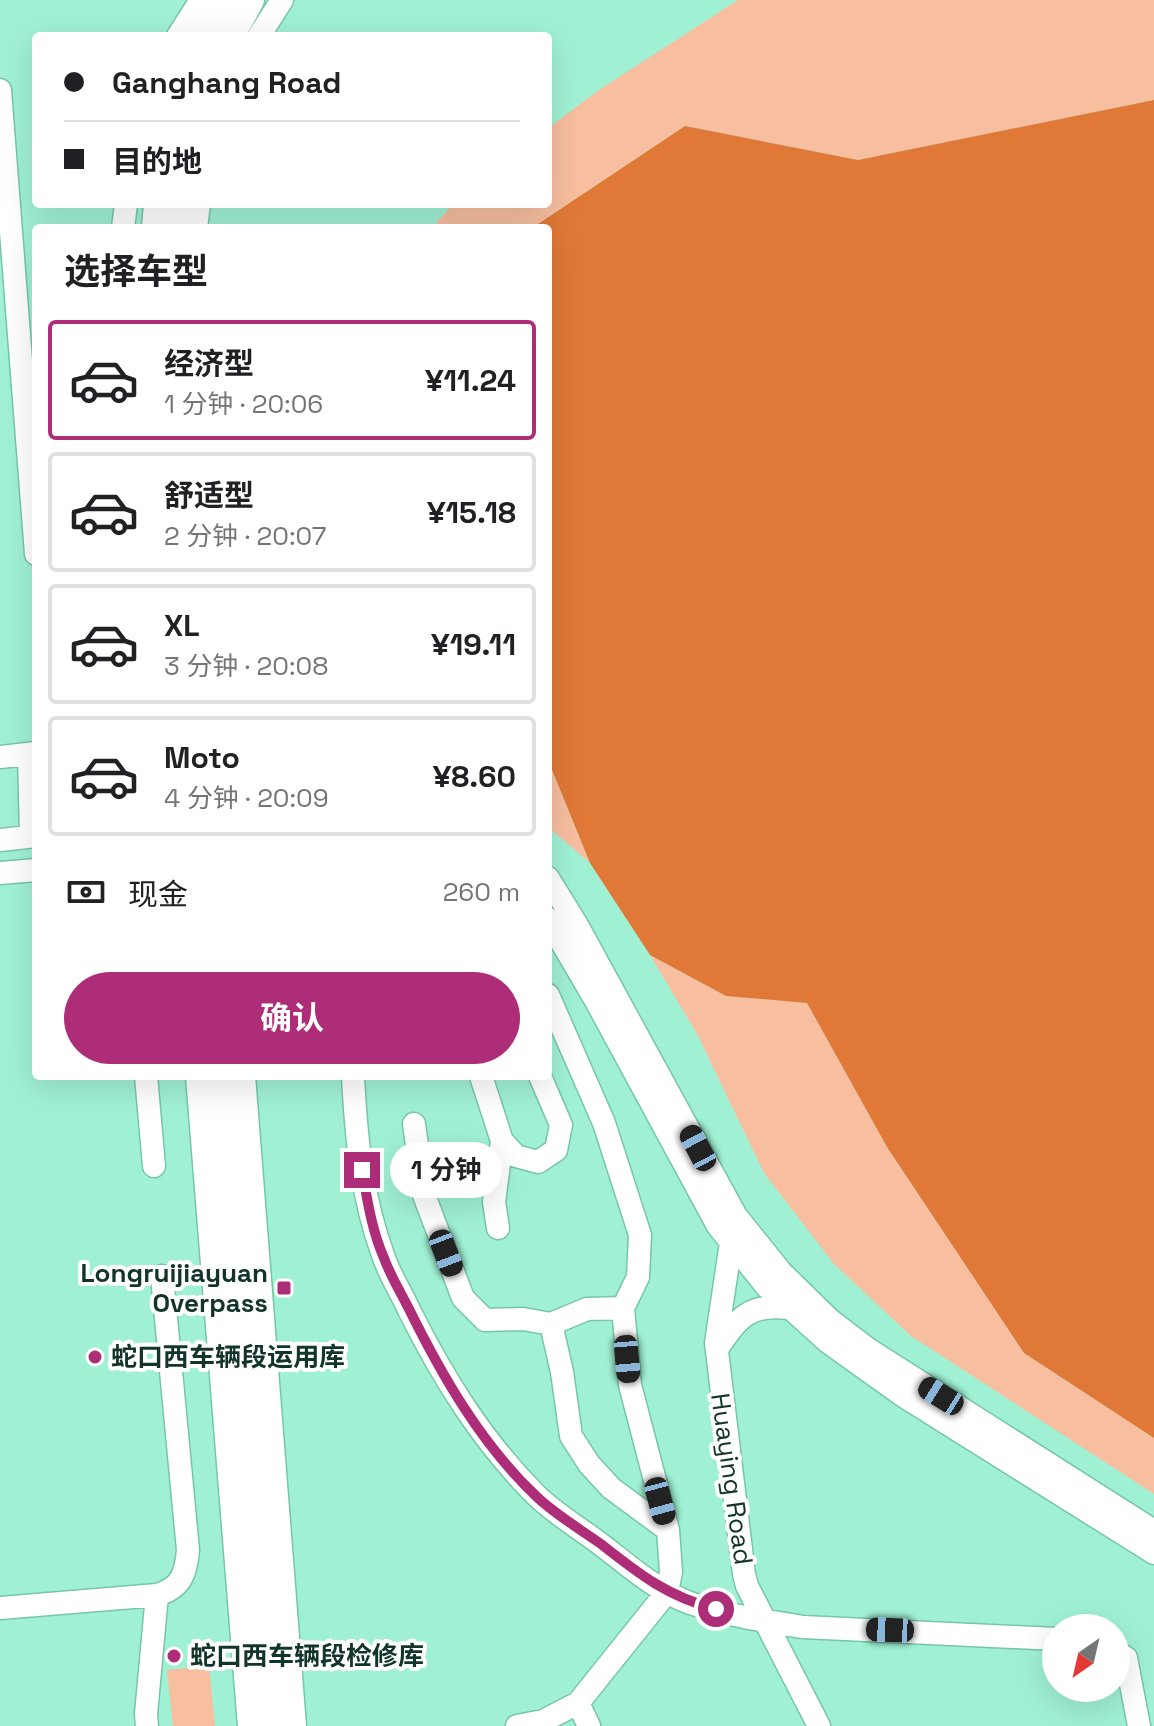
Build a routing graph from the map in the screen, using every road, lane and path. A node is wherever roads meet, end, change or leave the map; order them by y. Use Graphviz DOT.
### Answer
graph roads {
  1 [pos="201,0"];
  2 [pos="222,0"];
  3 [pos="250,0"];
  4 [pos="282,0"];
  5 [pos="181,32"];
  6 [pos="205,32"];
  7 [pos="232,32"];
  8 [pos="262,32"];
  9 [pos="0,90"];
  10 [pos="32,502"];
  11 [pos="32,753"];
  12 [pos="0,757"];
  13 [pos="32,836"];
  14 [pos="0,840"];
  15 [pos="32,870"];
  16 [pos="0,873"];
  17 [pos="552,884"];
  18 [pos="552,926"];
  19 [pos="552,1004"];
  20 [pos="146,1080"];
  21 [pos="197,1080"];
  22 [pos="214,1080"];
  23 [pos="241,1080"];
  24 [pos="251,1080"];
  25 [pos="353,1080"];
  26 [pos="482,1080"];
  27 [pos="542,1080"];
  28 [pos="414,1124"];
  29 [pos="502,1141"];
  30 [pos="154,1166"];
  31 [pos="736,1216"];
  32 [pos="498,1228"];
  33 [pos="731,1245"];
  34 [pos="162,1276"];
  35 [pos="623,1308"];
  36 [pos="789,1308"];
  37 [pos="551,1324"];
  38 [pos="716,1351"];
  39 [pos="668,1530"];
  40 [pos="1154,1531"];
  41 [pos="1154,1553"];
  42 [pos="667,1592"];
  43 [pos="157,1595"];
  44 [pos="0,1608"];
  45 [pos="765,1621"];
  46 [pos="1042,1638"];
  47 [pos="1130,1690"];
  48 [pos="578,1703"];
  49 [pos="147,1726"];
  50 [pos="249,1726"];
  51 [pos="269,1726"];
  52 [pos="292,1726"];
  53 [pos="303,1726"];
  54 [pos="517,1726"];
  55 [pos="589,1726"];
  56 [pos="819,1726"];
  57 [pos="1139,1726"];
  1 -- 5 [label="street"];
  2 -- 6 [label="main road"];
  3 -- 7 [label="main road"];
  4 -- 8 [label="street"];
  9 -- 10 [label="street"];
  11 -- 12 [label="street"];
  13 -- 14 [label="street"];
  15 -- 16 [label="street"];
  17 -- 31 [label="street"];
  18 -- 33 [label="street"];
  19 -- 35 [label="street"];
  20 -- 30 [label="street"];
  21 -- 50 [label="street"];
  22 -- 51 [label="main road"];
  23 -- 52 [label="main road"];
  24 -- 53 [label="street"];
  25 -- 42 [label="street"];
  26 -- 29 [label="street"];
  27 -- 29 [label="street"];
  28 -- 37 [label="street"];
  29 -- 32 [label="street"];
  31 -- 33 [label="street, Huaying Road"];
  31 -- 40 [label="street"];
  33 -- 36 [label="street"];
  33 -- 38 [label="street, Huaying Road"];
  34 -- 43 [label="street"];
  35 -- 37 [label="street"];
  35 -- 39 [label="street"];
  36 -- 38 [label="street"];
  36 -- 41 [label="street"];
  37 -- 39 [label="street"];
  38 -- 45 [label="street, Huaying Road"];
  39 -- 42 [label="street"];
  42 -- 45 [label="street"];
  42 -- 48 [label="street"];
  43 -- 44 [label="street"];
  43 -- 49 [label="street"];
  45 -- 46 [label="street"];
  45 -- 56 [label="street, Huaying Road"];
  47 -- 57 [label="street"];
  48 -- 54 [label="street"];
  48 -- 55 [label="street"];
}
